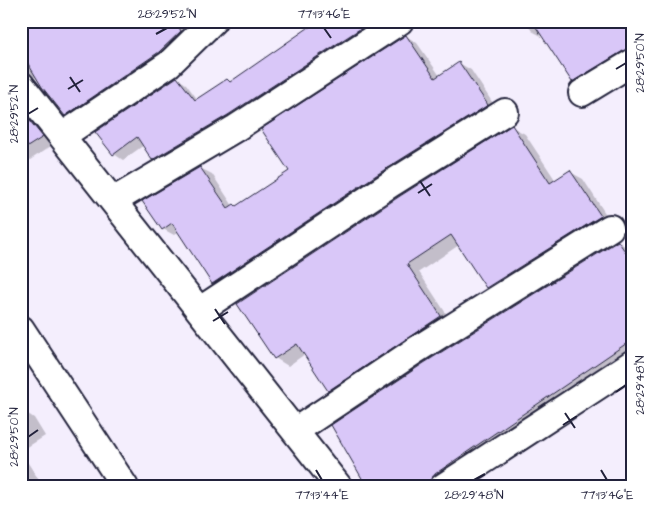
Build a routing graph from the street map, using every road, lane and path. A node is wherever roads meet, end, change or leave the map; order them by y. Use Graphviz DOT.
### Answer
graph roads {
  1 [pos="212,21"];
  2 [pos="400,21"];
  3 [pos="633,62"];
  4 [pos="21,85"];
  5 [pos="582,93"];
  6 [pos="505,112"];
  7 [pos="62,136"];
  8 [pos="113,201"];
  9 [pos="610,228"];
  10 [pos="200,310"];
  11 [pos="21,329"];
  12 [pos="633,363"];
  13 [pos="295,431"];
  14 [pos="125,487"];
  15 [pos="339,487"];
  16 [pos="443,487"];
  1 -- 7 [label="street"];
  2 -- 8 [label="street"];
  3 -- 5 [label="street"];
  4 -- 7 [label="street"];
  6 -- 10 [label="street"];
  7 -- 8 [label="street"];
  8 -- 10 [label="street"];
  9 -- 13 [label="street"];
  10 -- 13 [label="street"];
  11 -- 14 [label="street"];
  12 -- 16 [label="street"];
  13 -- 15 [label="street"];
}
